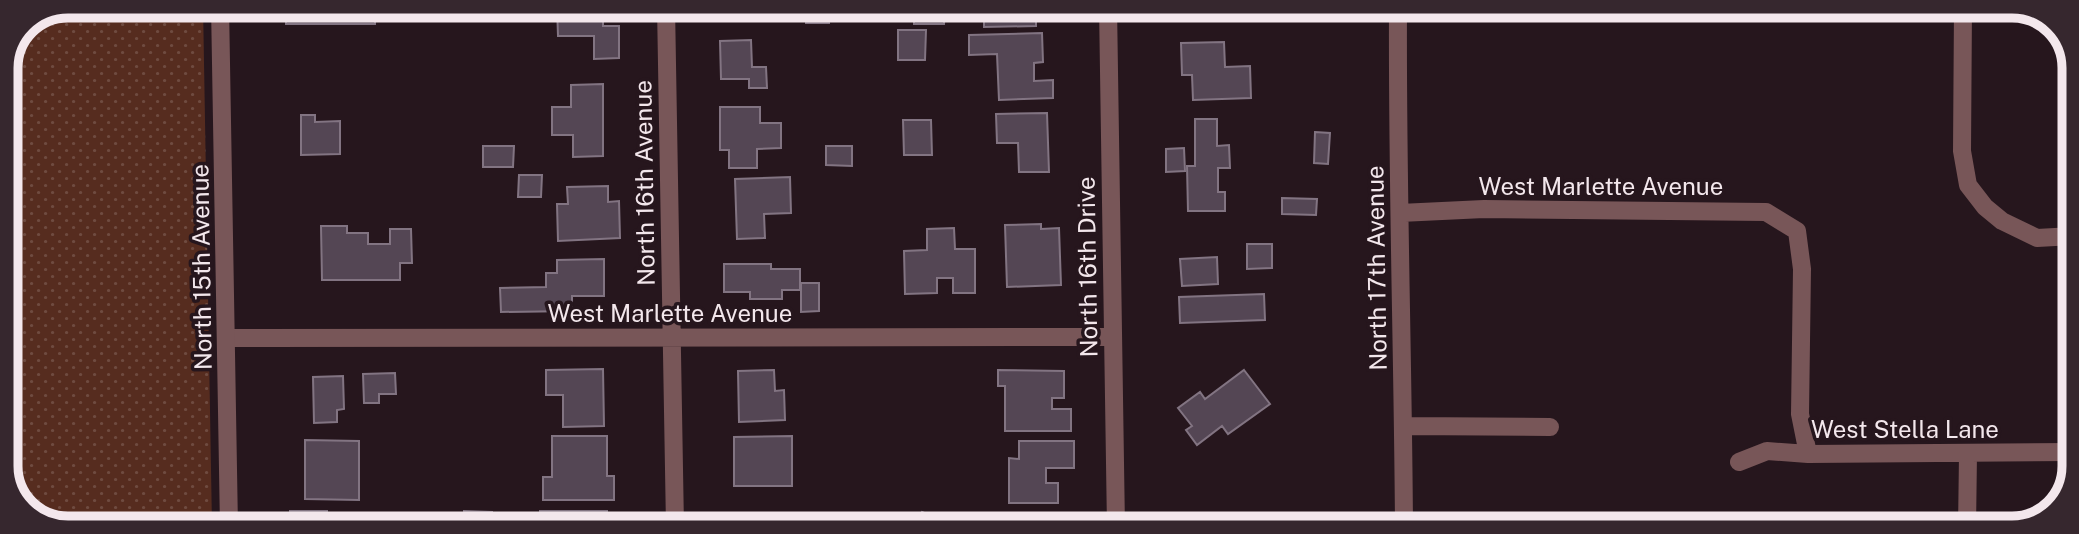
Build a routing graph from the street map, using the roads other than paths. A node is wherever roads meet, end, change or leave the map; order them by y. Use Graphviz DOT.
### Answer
graph roads {
  1 [pos="220,18"];
  2 [pos="666,18"];
  3 [pos="1108,18"];
  4 [pos="1398,18"];
  5 [pos="1963,18"];
  6 [pos="1400,213"];
  7 [pos="2061,237"];
  8 [pos="1113,337"];
  9 [pos="227,338"];
  10 [pos="671,338"];
  11 [pos="1404,426"];
  12 [pos="1550,427"];
  13 [pos="2062,452"];
  14 [pos="1808,454"];
  15 [pos="1968,454"];
  16 [pos="1739,462"];
  17 [pos="229,516"];
  18 [pos="675,516"];
  19 [pos="1116,516"];
  20 [pos="1404,516"];
  21 [pos="1967,516"];
  1 -- 9 [label="street, North 15th Avenue"];
  2 -- 10 [label="street, North 16th Avenue"];
  3 -- 8 [label="street, North 16th Drive"];
  4 -- 6 [label="street, North 17th Avenue"];
  5 -- 7 [label="street"];
  6 -- 11 [label="street, North 17th Avenue"];
  6 -- 14 [label="street, West Marlette Avenue"];
  8 -- 10 [label="street, West Marlette Avenue"];
  8 -- 19 [label="street, North 16th Drive"];
  9 -- 10 [label="street, West Marlette Avenue"];
  9 -- 17 [label="street, North 15th Avenue"];
  10 -- 18 [label="street, North 16th Avenue"];
  11 -- 12 [label="street"];
  11 -- 20 [label="street, North 17th Avenue"];
  13 -- 15 [label="street, West Stella Lane"];
  14 -- 15 [label="street, West Stella Lane"];
  14 -- 16 [label="street, West Stella Lane"];
  15 -- 21 [label="street"];
}
